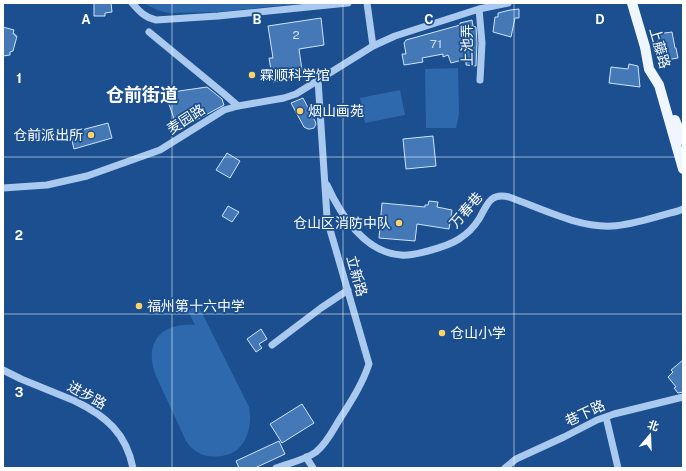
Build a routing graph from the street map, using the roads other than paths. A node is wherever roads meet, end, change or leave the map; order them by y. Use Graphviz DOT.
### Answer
graph roads {
  1 [pos="132,3"];
  2 [pos="348,3"];
  3 [pos="367,3"];
  4 [pos="508,3"];
  5 [pos="632,3"];
  6 [pos="638,3"];
  7 [pos="479,9"];
  8 [pos="149,32"];
  9 [pos="373,46"];
  10 [pos="318,80"];
  11 [pos="480,80"];
  12 [pos="238,106"];
  13 [pos="683,140"];
  14 [pos="683,169"];
  15 [pos="324,179"];
  16 [pos="3,188"];
  17 [pos="683,209"];
  18 [pos="348,290"];
  19 [pos="272,345"];
  20 [pos="3,370"];
  21 [pos="683,397"];
  22 [pos="606,417"];
  23 [pos="306,457"];
  24 [pos="133,468"];
  25 [pos="276,468"];
  26 [pos="313,468"];
  27 [pos="505,468"];
  28 [pos="618,468"];
  1 -- 2 [label="street"];
  3 -- 9 [label="street"];
  4 -- 7 [label="street, 麦园路"];
  5 -- 14 [label="main road, 上藤路"];
  6 -- 13 [label="main road"];
  7 -- 9 [label="street, 麦园路"];
  7 -- 11 [label="street, 上池弄"];
  8 -- 12 [label="street"];
  9 -- 10 [label="street, 麦园路"];
  10 -- 12 [label="street, 麦园路"];
  10 -- 15 [label="street, 立新路"];
  12 -- 16 [label="street, 麦园路"];
  15 -- 17 [label="street, 万春巷"];
  15 -- 18 [label="street, 立新路"];
  18 -- 19 [label="street"];
  18 -- 23 [label="street, 立新路"];
  20 -- 24 [label="street, 进步路"];
  21 -- 22 [label="street, 巷下路"];
  22 -- 27 [label="street, 巷下路"];
  22 -- 28 [label="street"];
  23 -- 25 [label="street, 立新路"];
  23 -- 26 [label="street"];
}
